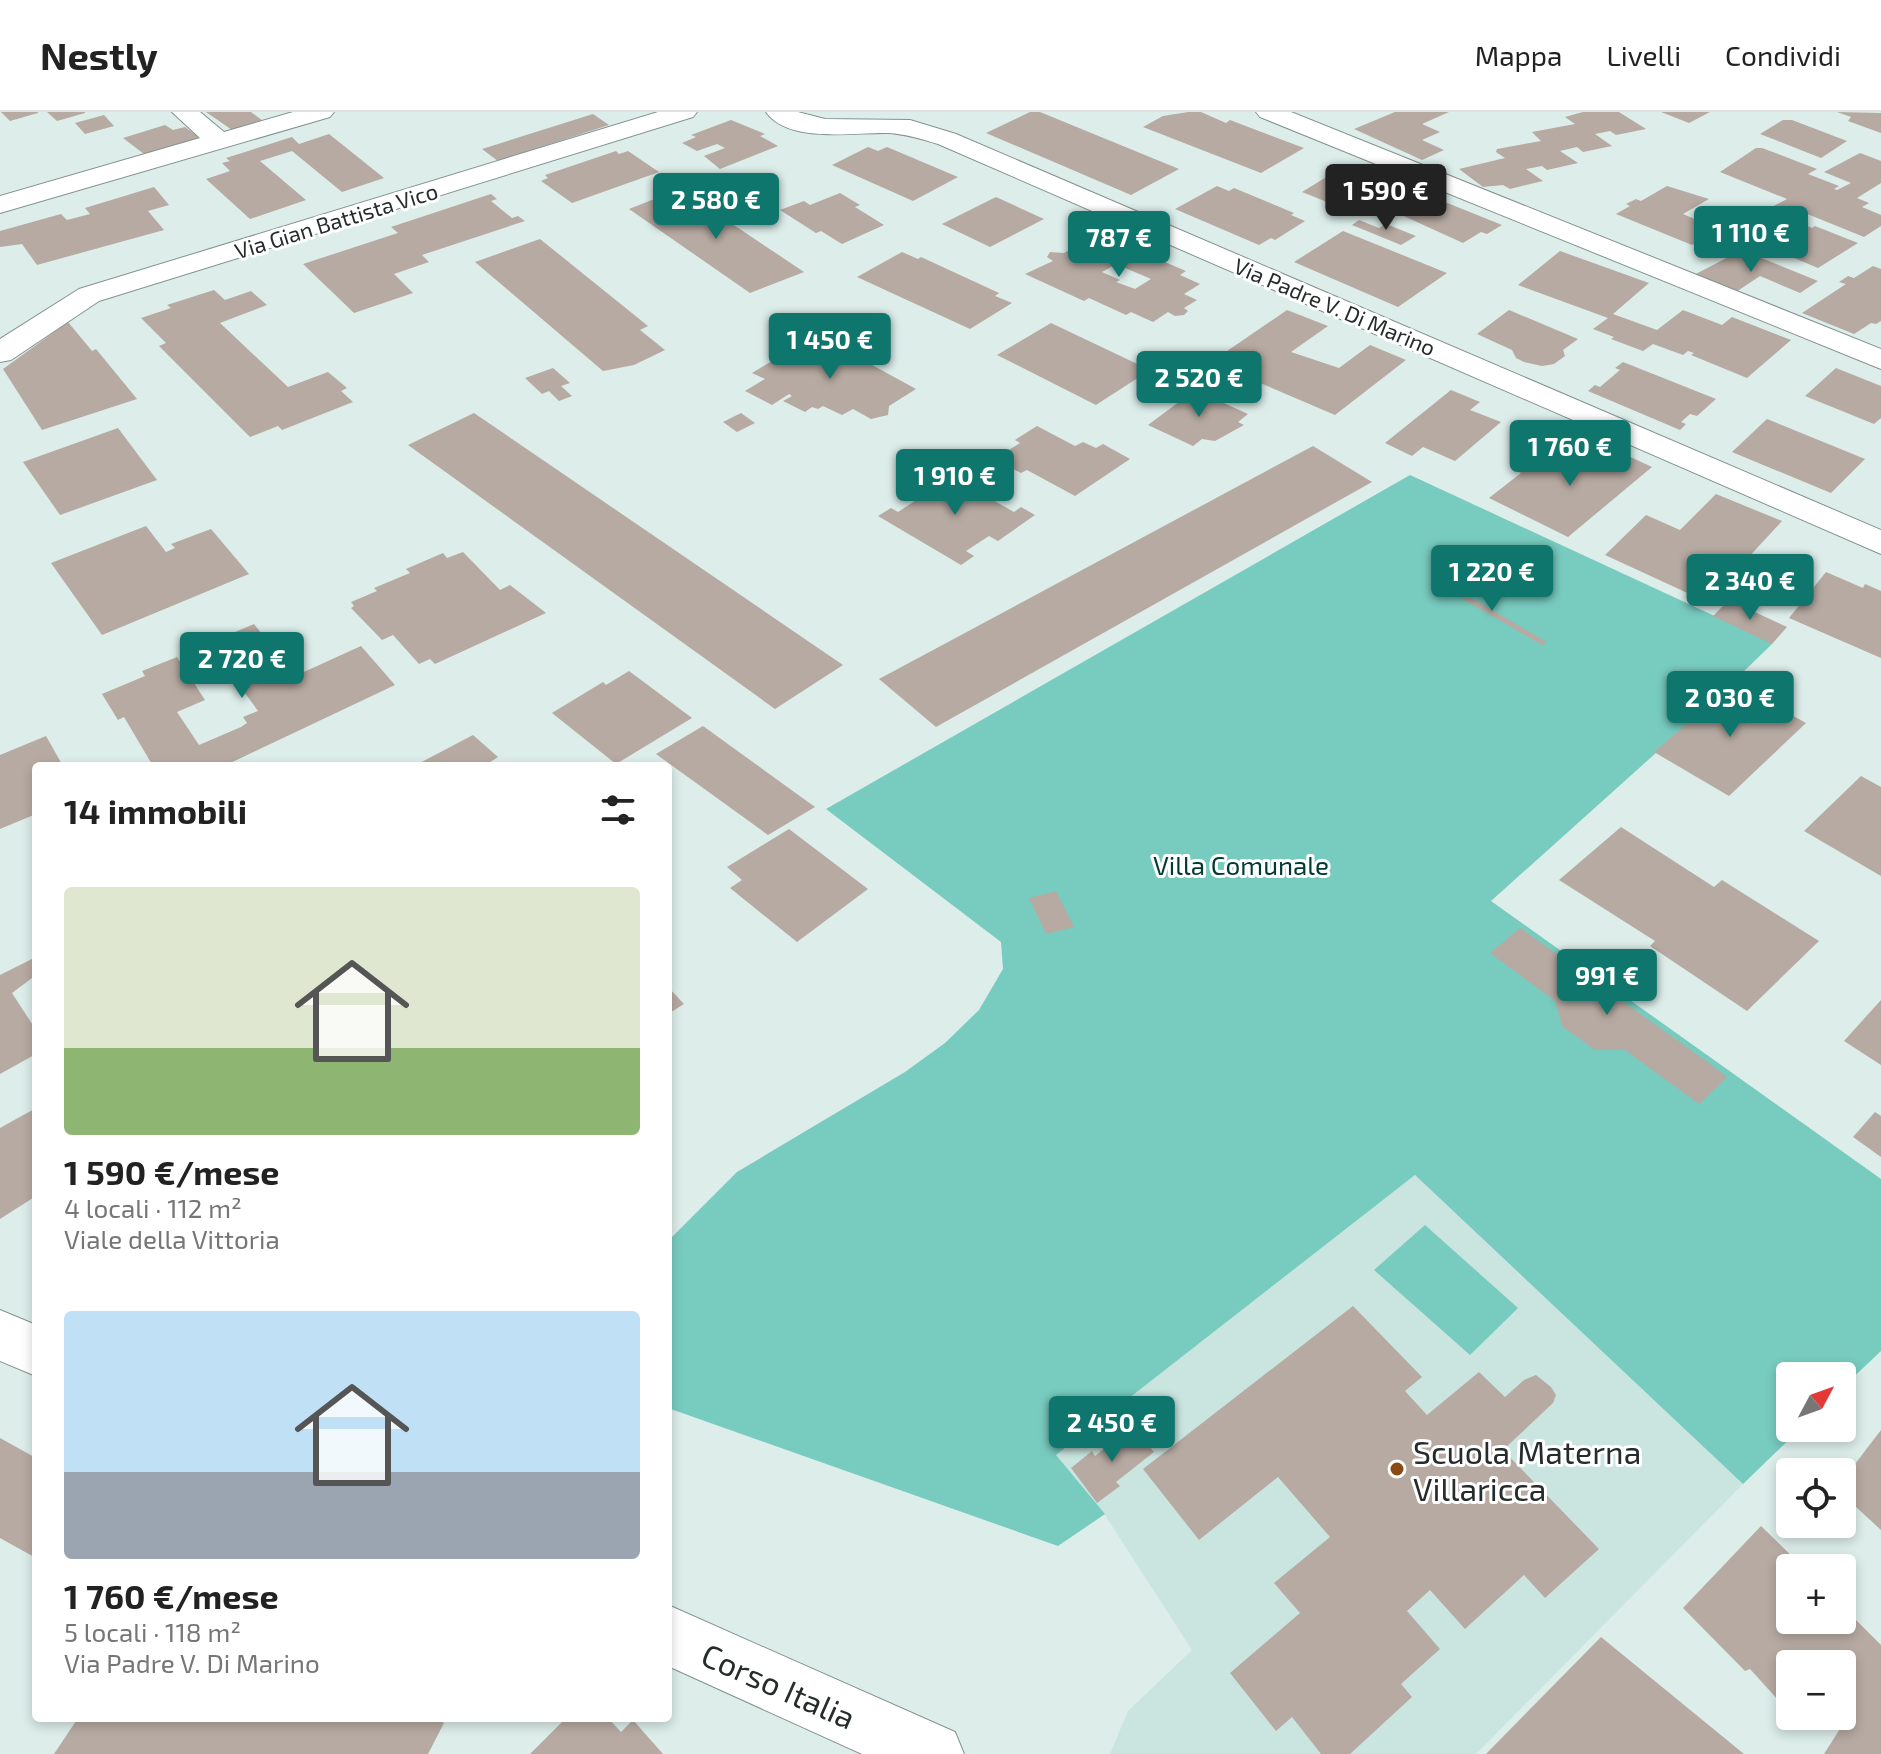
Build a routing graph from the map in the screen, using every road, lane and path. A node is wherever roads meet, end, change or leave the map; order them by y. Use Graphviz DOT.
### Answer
graph roads {
  1 [pos="185,112"];
  2 [pos="321,112"];
  3 [pos="684,112"];
  4 [pos="779,112"];
  5 [pos="1269,112"];
  6 [pos="219,141"];
  7 [pos="0,205"];
  8 [pos="0,353"];
  9 [pos="1881,360"];
  10 [pos="1881,543"];
  11 [pos="0,1335"];
  12 [pos="32,1349"];
  13 [pos="672,1637"];
  14 [pos="933,1754"];
  1 -- 6 [label="street"];
  2 -- 6 [label="street"];
  3 -- 8 [label="street, Via Gian Battista Vico"];
  4 -- 10 [label="street, Via Padre V. Di Marino"];
  5 -- 9 [label="street"];
  6 -- 7 [label="street"];
  11 -- 12 [label="street"];
  13 -- 14 [label="street, Corso Italia"];
}
